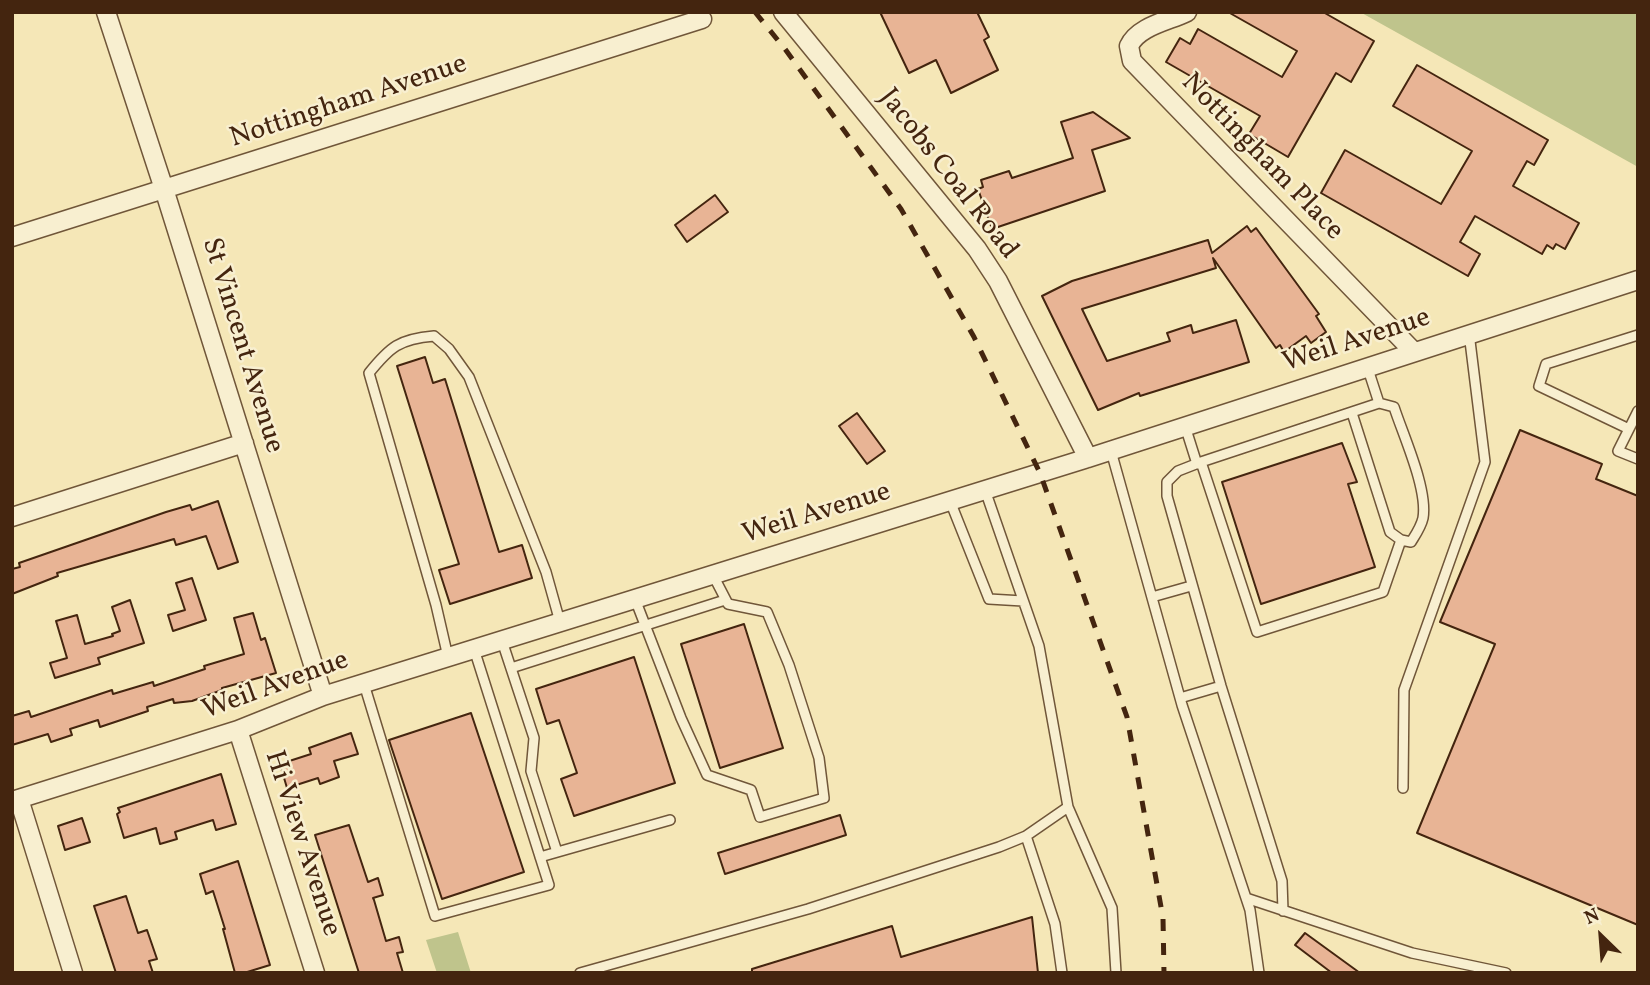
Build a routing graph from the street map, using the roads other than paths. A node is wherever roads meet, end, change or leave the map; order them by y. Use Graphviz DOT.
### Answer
graph roads {
  1 [pos="106,12"];
  2 [pos="783,12"];
  3 [pos="1187,12"];
  4 [pos="702,19"];
  5 [pos="164,189"];
  6 [pos="12,237"];
  7 [pos="1638,279"];
  8 [pos="1469,333"];
  9 [pos="1638,335"];
  10 [pos="1413,351"];
  11 [pos="1367,366"];
  12 [pos="1379,403"];
  13 [pos="1638,411"];
  14 [pos="1352,413"];
  15 [pos="1185,426"];
  16 [pos="1629,429"];
  17 [pos="244,443"];
  18 [pos="1111,451"];
  19 [pos="1088,458"];
  20 [pos="1638,459"];
  21 [pos="1199,463"];
  22 [pos="985,490"];
  23 [pos="950,501"];
  24 [pos="12,517"];
  25 [pos="1401,540"];
  26 [pos="713,575"];
  27 [pos="1191,586"];
  28 [pos="1152,597"];
  29 [pos="635,599"];
  30 [pos="725,600"];
  31 [pos="1023,601"];
  32 [pos="560,622"];
  33 [pos="646,625"];
  34 [pos="502,641"];
  35 [pos="474,649"];
  36 [pos="448,657"];
  37 [pos="511,668"];
  38 [pos="363,684"];
  39 [pos="1221,686"];
  40 [pos="323,696"];
  41 [pos="1180,698"];
  42 [pos="237,730"];
  43 [pos="1403,788"];
  44 [pos="15,800"];
  45 [pos="1069,807"];
  46 [pos="670,820"];
  47 [pos="1026,835"];
  48 [pos="556,852"];
  49 [pos="540,857"];
  50 [pos="1246,898"];
  51 [pos="1283,911"];
  52 [pos="73,973"];
  53 [pos="315,973"];
  54 [pos="580,973"];
  55 [pos="1062,973"];
  56 [pos="1116,973"];
  57 [pos="1259,973"];
  58 [pos="1506,973"];
  1 -- 5 [label="street, St Vincent Avenue"];
  2 -- 19 [label="street, Jacobs Coal Road"];
  3 -- 10 [label="street, Nottingham Place"];
  4 -- 5 [label="street, Nottingham Avenue"];
  5 -- 6 [label="street, Nottingham Avenue"];
  5 -- 17 [label="street, St Vincent Avenue"];
  7 -- 8 [label="street, Weil Avenue"];
  8 -- 10 [label="street, Weil Avenue"];
  8 -- 43 [label="lane"];
  9 -- 16 [label="lane"];
  10 -- 11 [label="street, Weil Avenue"];
  11 -- 12 [label="lane"];
  11 -- 15 [label="street, Weil Avenue"];
  12 -- 14 [label="lane"];
  12 -- 25 [label="lane"];
  13 -- 16 [label="lane"];
  14 -- 21 [label="lane"];
  14 -- 25 [label="lane"];
  15 -- 18 [label="street, Weil Avenue"];
  15 -- 21 [label="lane"];
  16 -- 20 [label="lane"];
  17 -- 24 [label="street"];
  17 -- 40 [label="street, St Vincent Avenue"];
  18 -- 19 [label="street, Weil Avenue"];
  18 -- 28 [label="lane"];
  19 -- 22 [label="street, Weil Avenue"];
  21 -- 25 [label="lane"];
  21 -- 27 [label="lane"];
  22 -- 23 [label="street, Weil Avenue"];
  22 -- 31 [label="lane"];
  23 -- 26 [label="street, Weil Avenue"];
  23 -- 31 [label="lane"];
  26 -- 29 [label="street, Weil Avenue"];
  26 -- 30 [label="lane"];
  27 -- 28 [label="lane"];
  27 -- 39 [label="lane"];
  28 -- 41 [label="lane"];
  29 -- 32 [label="street, Weil Avenue"];
  29 -- 33 [label="lane"];
  30 -- 33 [label="lane"];
  30 -- 33 [label="lane"];
  31 -- 45 [label="lane"];
  32 -- 34 [label="street, Weil Avenue"];
  32 -- 36 [label="lane"];
  33 -- 37 [label="lane"];
  34 -- 35 [label="street, Weil Avenue"];
  34 -- 37 [label="lane"];
  35 -- 36 [label="street, Weil Avenue"];
  35 -- 49 [label="lane"];
  36 -- 38 [label="street, Weil Avenue"];
  37 -- 48 [label="lane"];
  38 -- 40 [label="street, Weil Avenue"];
  38 -- 49 [label="lane"];
  39 -- 41 [label="lane"];
  39 -- 51 [label="lane"];
  40 -- 42 [label="street, Weil Avenue"];
  41 -- 50 [label="lane"];
  42 -- 44 [label="street, Weil Avenue"];
  42 -- 53 [label="street, Hi View Avenue"];
  44 -- 52 [label="street"];
  45 -- 47 [label="lane"];
  45 -- 56 [label="lane"];
  46 -- 48 [label="lane"];
  47 -- 54 [label="lane"];
  47 -- 55 [label="lane"];
  48 -- 49 [label="lane"];
  50 -- 51 [label="lane"];
  50 -- 57 [label="lane"];
  51 -- 58 [label="lane"];
}
